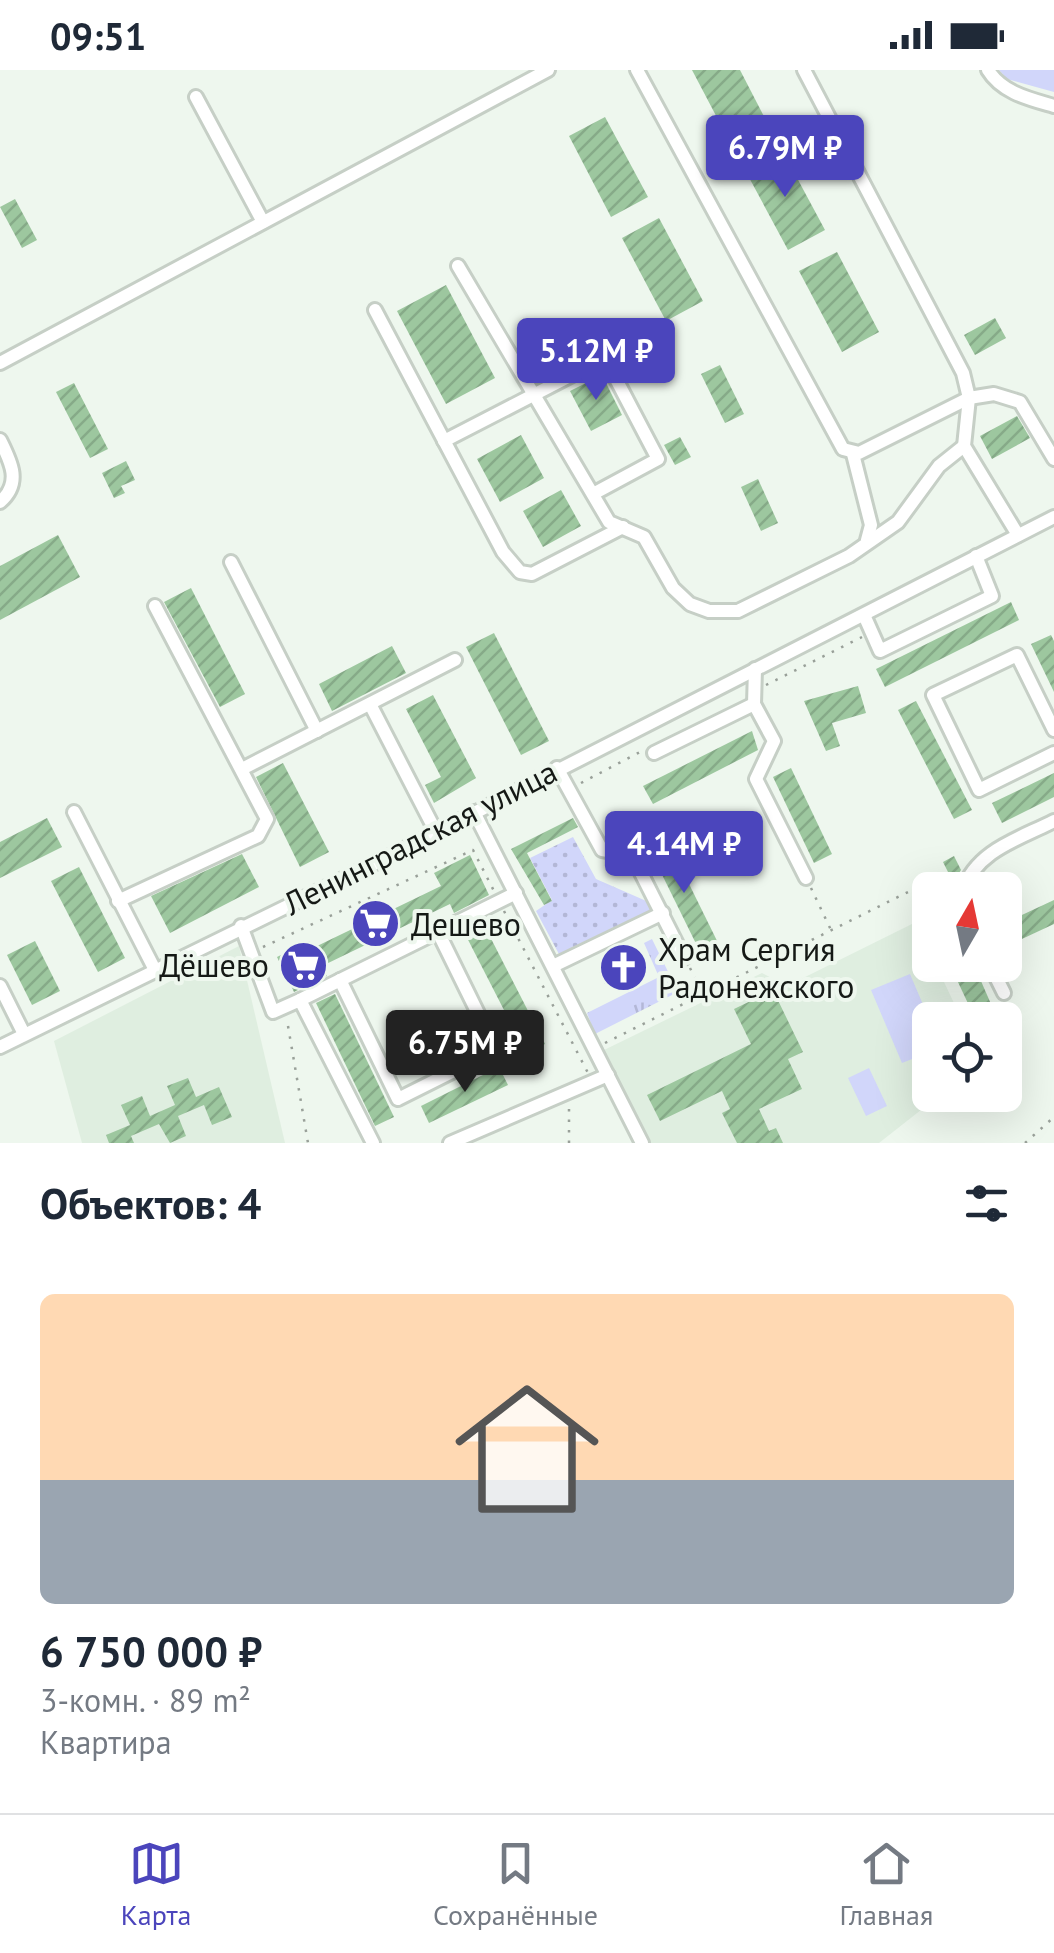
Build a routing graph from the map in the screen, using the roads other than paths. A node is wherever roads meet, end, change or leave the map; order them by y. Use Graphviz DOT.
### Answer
graph roads {
  1 [pos="548,70"];
  2 [pos="636,70"];
  3 [pos="804,70"];
  4 [pos="988,70"];
  5 [pos="196,98"];
  6 [pos="1054,106"];
  7 [pos="263,222"];
  8 [pos="458,266"];
  9 [pos="375,310"];
  10 [pos="0,363"];
  11 [pos="532,396"];
  12 [pos="969,398"];
  13 [pos="0,440"];
  14 [pos="444,441"];
  15 [pos="964,446"];
  16 [pos="853,454"];
  17 [pos="1054,459"];
  18 [pos="592,494"];
  19 [pos="0,502"];
  20 [pos="1054,517"];
  21 [pos="623,527"];
  22 [pos="1018,535"];
  23 [pos="867,540"];
  24 [pos="976,556"];
  25 [pos="230,562"];
  26 [pos="155,606"];
  27 [pos="864,615"];
  28 [pos="455,660"];
  29 [pos="754,669"];
  30 [pos="370,704"];
  31 [pos="754,704"];
  32 [pos="1054,730"];
  33 [pos="316,731"];
  34 [pos="654,753"];
  35 [pos="1054,754"];
  36 [pos="557,768"];
  37 [pos="242,770"];
  38 [pos="74,812"];
  39 [pos="474,812"];
  40 [pos="1054,821"];
  41 [pos="436,832"];
  42 [pos="975,872"];
  43 [pos="806,878"];
  44 [pos="516,893"];
  45 [pos="118,901"];
  46 [pos="662,912"];
  47 [pos="241,926"];
  48 [pos="438,932"];
  49 [pos="684,958"];
  50 [pos="552,966"];
  51 [pos="154,970"];
  52 [pos="340,980"];
  53 [pos="998,982"];
  54 [pos="0,986"];
  55 [pos="1004,994"];
  56 [pos="300,1000"];
  57 [pos="24,1034"];
  58 [pos="0,1047"];
  59 [pos="608,1074"];
  60 [pos="373,1143"];
  61 [pos="450,1143"];
  62 [pos="642,1143"];
  1 -- 7 [label="street"];
  2 -- 16 [label="street"];
  3 -- 12 [label="street"];
  4 -- 6 [label="street"];
  5 -- 7 [label="street"];
  7 -- 10 [label="street"];
  8 -- 11 [label="street"];
  9 -- 14 [label="street"];
  11 -- 14 [label="street"];
  11 -- 18 [label="street"];
  11 -- 18 [label="street"];
  12 -- 15 [label="street"];
  12 -- 16 [label="street"];
  12 -- 17 [label="street"];
  13 -- 19 [label="street"];
  14 -- 21 [label="street"];
  15 -- 22 [label="street"];
  15 -- 23 [label="street"];
  16 -- 23 [label="street"];
  18 -- 21 [label="street"];
  20 -- 22 [label="street, Ленинградская улица"];
  21 -- 23 [label="street"];
  22 -- 24 [label="street, Ленинградская улица"];
  24 -- 27 [label="street, Ленинградская улица"];
  24 -- 27 [label="street"];
  25 -- 33 [label="street"];
  26 -- 37 [label="street"];
  27 -- 29 [label="street, Ленинградская улица"];
  28 -- 30 [label="street"];
  29 -- 31 [label="street"];
  29 -- 36 [label="street, Ленинградская улица"];
  30 -- 33 [label="street"];
  30 -- 41 [label="street"];
  31 -- 34 [label="street"];
  31 -- 43 [label="street"];
  32 -- 35 [label="street"];
  33 -- 37 [label="street"];
  36 -- 39 [label="street, Ленинградская улица"];
  36 -- 46 [label="street"];
  37 -- 45 [label="street"];
  38 -- 45 [label="street"];
  39 -- 41 [label="street, Ленинградская улица"];
  39 -- 44 [label="street"];
  40 -- 42 [label="street"];
  41 -- 47 [label="street, Ленинградская улица"];
  44 -- 48 [label="street"];
  44 -- 50 [label="street"];
  45 -- 51 [label="street"];
  46 -- 49 [label="street"];
  46 -- 50 [label="street"];
  47 -- 51 [label="street, Ленинградская улица"];
  47 -- 56 [label="street"];
  48 -- 52 [label="street"];
  48 -- 52 [label="street"];
  50 -- 59 [label="street"];
  51 -- 57 [label="street, Ленинградская улица"];
  52 -- 56 [label="street"];
  53 -- 55 [label="street"];
  54 -- 57 [label="street"];
  56 -- 60 [label="street"];
  57 -- 58 [label="street, Ленинградская улица"];
  59 -- 61 [label="street"];
  59 -- 62 [label="street"];
}
